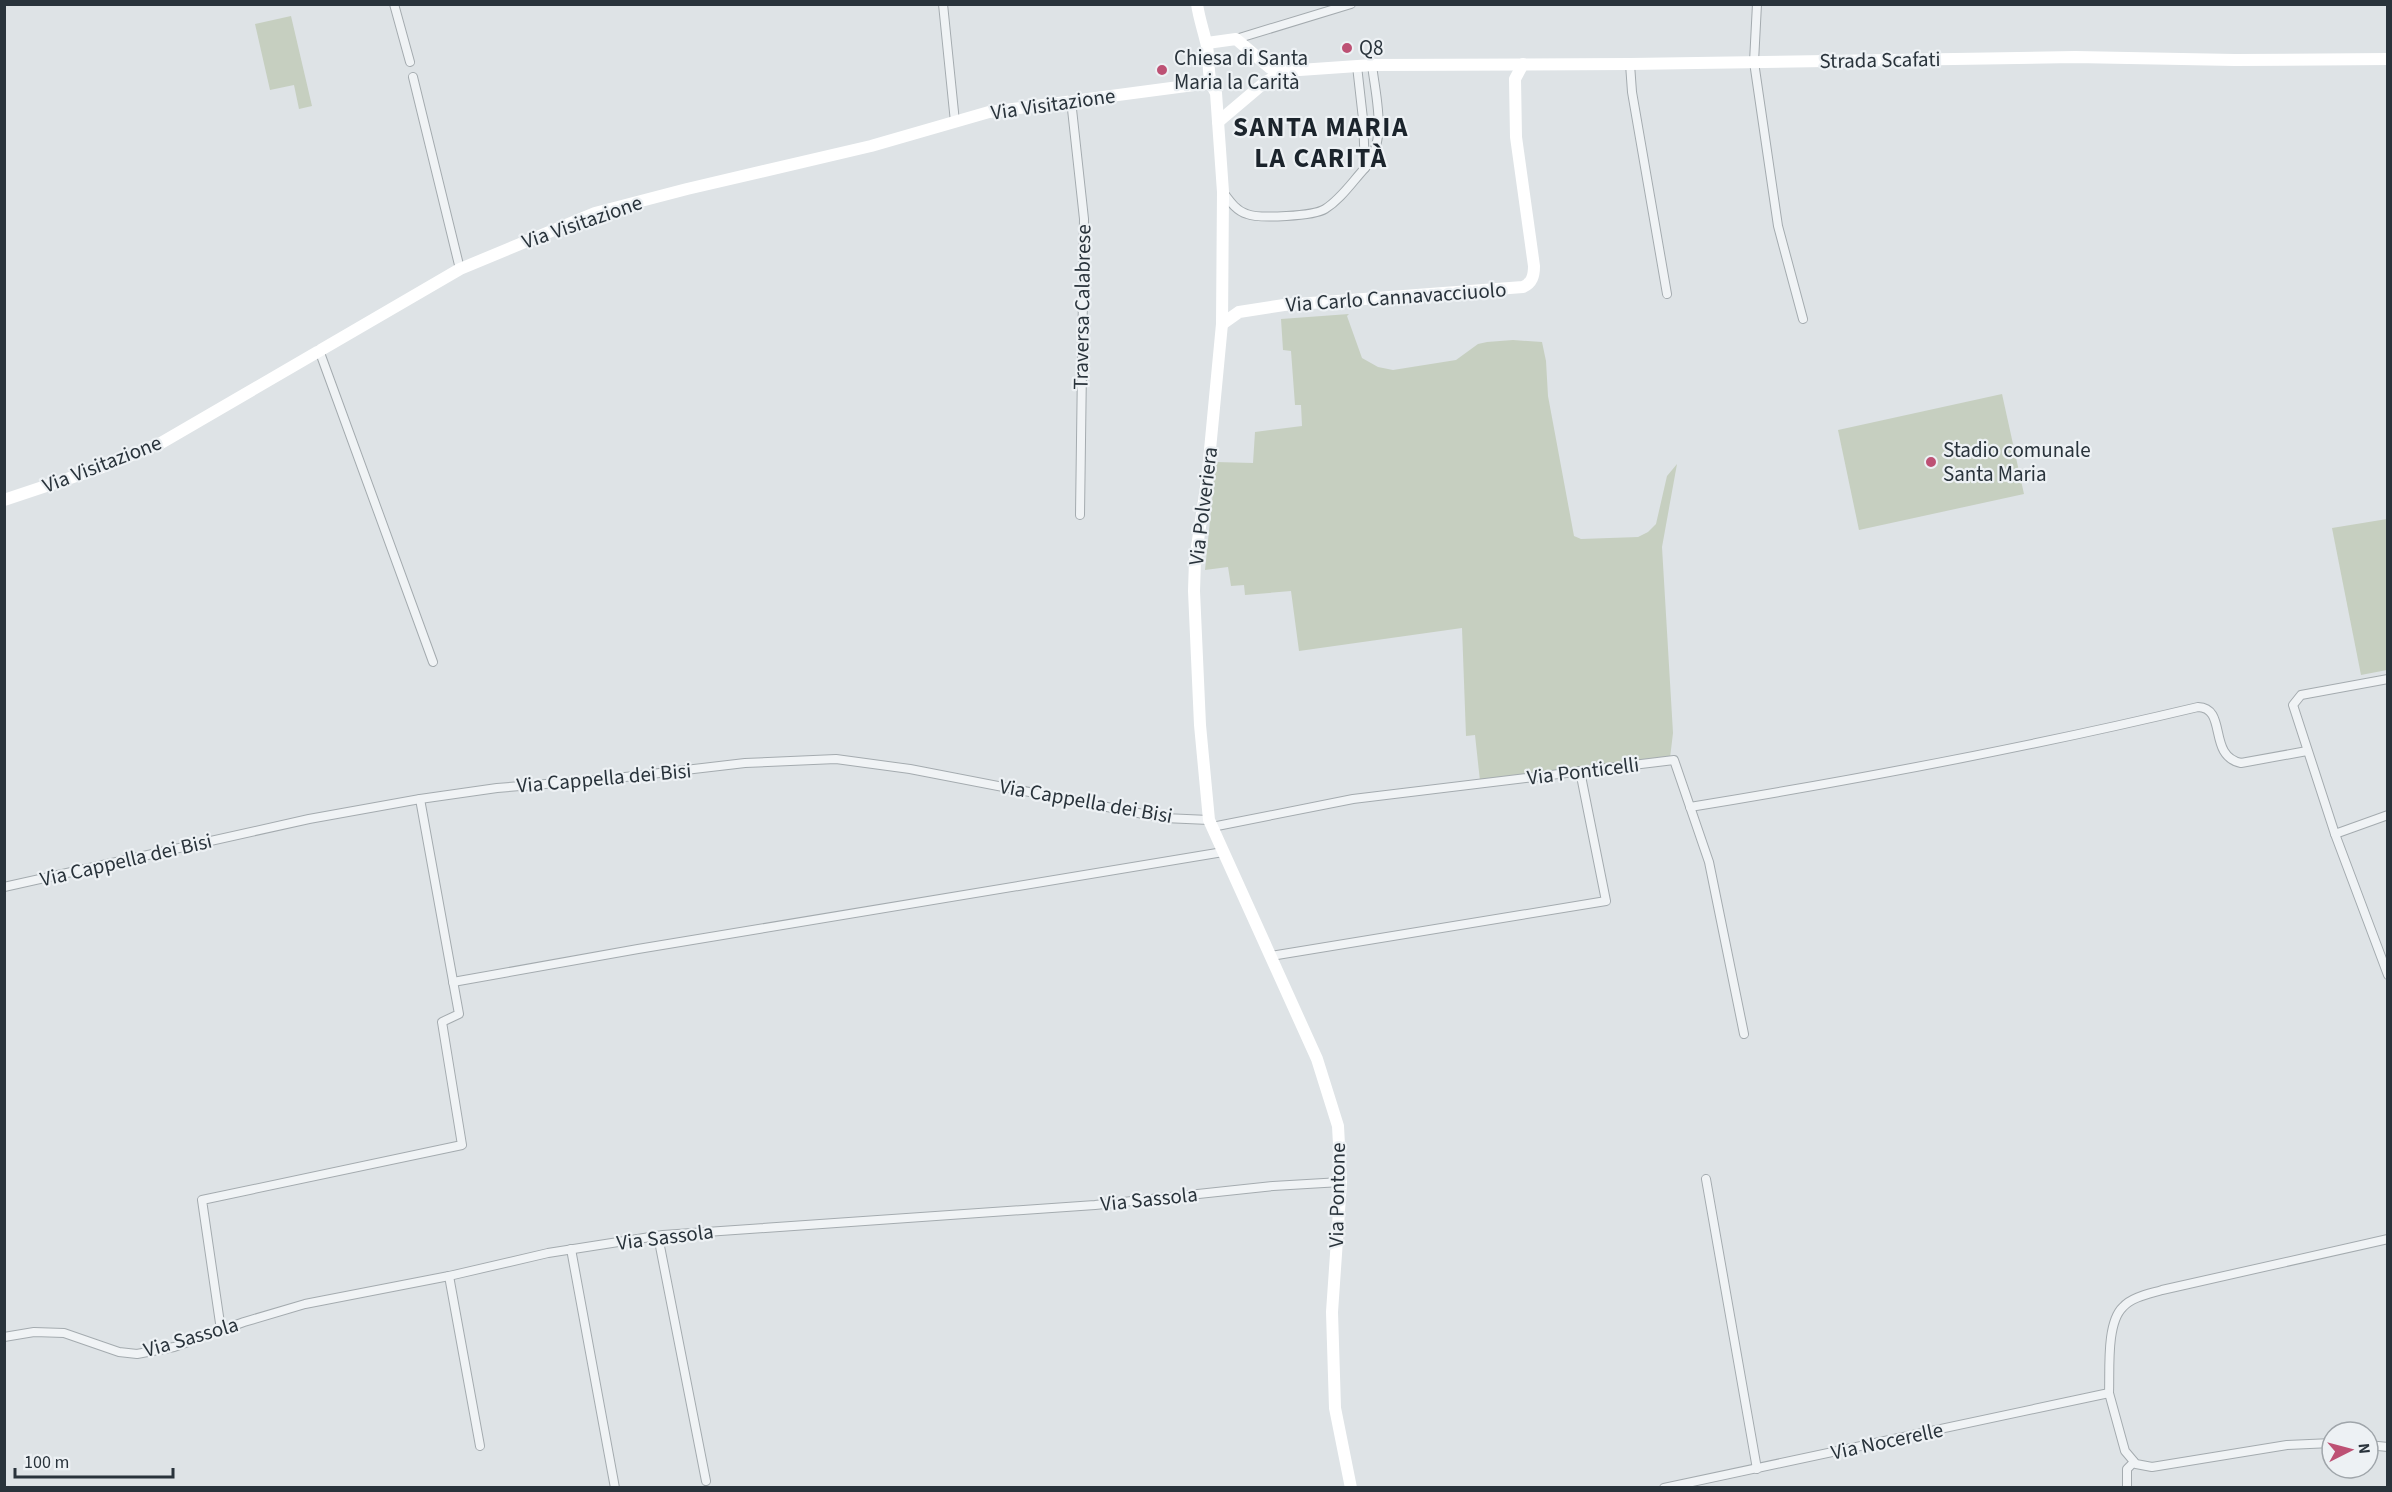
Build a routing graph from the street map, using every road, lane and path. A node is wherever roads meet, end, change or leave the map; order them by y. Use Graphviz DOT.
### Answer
graph roads {
  1 [pos="394,4"];
  2 [pos="943,4"];
  3 [pos="1197,4"];
  4 [pos="1351,4"];
  5 [pos="1757,4"];
  6 [pos="1236,39"];
  7 [pos="1207,43"];
  8 [pos="2388,59"];
  9 [pos="410,62"];
  10 [pos="1754,62"];
  11 [pos="1523,64"];
  12 [pos="1630,64"];
  13 [pos="1372,65"];
  14 [pos="1357,66"];
  15 [pos="1285,71"];
  16 [pos="413,77"];
  17 [pos="1209,82"];
  18 [pos="1071,100"];
  19 [pos="955,122"];
  20 [pos="1218,122"];
  21 [pos="1365,168"];
  22 [pos="1223,192"];
  23 [pos="460,269"];
  24 [pos="1667,294"];
  25 [pos="1223,300"];
  26 [pos="1239,312"];
  27 [pos="1803,318"];
  28 [pos="1222,324"];
  29 [pos="319,350"];
  30 [pos="4,500"];
  31 [pos="1080,515"];
  32 [pos="433,662"];
  33 [pos="2388,679"];
  34 [pos="2307,751"];
  35 [pos="1580,771"];
  36 [pos="420,799"];
  37 [pos="1690,807"];
  38 [pos="2388,815"];
  39 [pos="1210,823"];
  40 [pos="2335,834"];
  41 [pos="1223,852"];
  42 [pos="4,887"];
  43 [pos="1270,956"];
  44 [pos="2388,975"];
  45 [pos="453,982"];
  46 [pos="1744,1034"];
  47 [pos="1706,1179"];
  48 [pos="1341,1182"];
  49 [pos="658,1236"];
  50 [pos="2388,1239"];
  51 [pos="571,1250"];
  52 [pos="449,1276"];
  53 [pos="221,1330"];
  54 [pos="4,1337"];
  55 [pos="2109,1393"];
  56 [pos="2320,1444"];
  57 [pos="480,1446"];
  58 [pos="2134,1461"];
  59 [pos="1756,1469"];
  60 [pos="706,1481"];
  61 [pos="615,1488"];
  62 [pos="1351,1488"];
  63 [pos="1664,1488"];
  64 [pos="2127,1488"];
  1 -- 9 [label="street"];
  2 -- 19 [label="street"];
  3 -- 7 [label="street"];
  4 -- 6 [label="street"];
  5 -- 10 [label="street"];
  6 -- 7 [label="street"];
  6 -- 15 [label="street"];
  7 -- 17 [label="street"];
  8 -- 10 [label="street, Strada Scafati"];
  10 -- 12 [label="street, Strada Scafati"];
  10 -- 27 [label="street"];
  11 -- 12 [label="street, Strada Scafati"];
  11 -- 13 [label="street, Strada Scafati"];
  11 -- 26 [label="street, Via Carlo Cannavacciuolo"];
  12 -- 24 [label="street"];
  13 -- 14 [label="street, Strada Scafati"];
  13 -- 21 [label="street"];
  14 -- 15 [label="street"];
  14 -- 21 [label="street"];
  15 -- 20 [label="street"];
  16 -- 23 [label="street"];
  17 -- 18 [label="street, Via Visitazione"];
  17 -- 20 [label="street"];
  18 -- 19 [label="street, Via Visitazione"];
  18 -- 31 [label="street, Traversa Calabrese"];
  19 -- 23 [label="street, Via Visitazione"];
  20 -- 22 [label="street"];
  21 -- 22 [label="street"];
  22 -- 25 [label="street, Via Polveriera"];
  23 -- 29 [label="street, Via Visitazione"];
  25 -- 26 [label="street"];
  25 -- 28 [label="street, Via Polveriera"];
  26 -- 28 [label="street, Via Carlo Cannavacciuolo"];
  28 -- 39 [label="street, Via Polveriera"];
  29 -- 30 [label="street, Via Visitazione"];
  29 -- 32 [label="street"];
  33 -- 34 [label="street"];
  34 -- 37 [label="street"];
  34 -- 40 [label="street"];
  35 -- 37 [label="street, Via Ponticelli"];
  35 -- 39 [label="street, Via Ponticelli"];
  35 -- 43 [label="street"];
  36 -- 39 [label="street, Via Cappella dei Bisi"];
  36 -- 42 [label="street, Via Cappella dei Bisi"];
  36 -- 45 [label="street"];
  37 -- 46 [label="street, Via Ponticelli"];
  38 -- 40 [label="street"];
  39 -- 41 [label="street, Via Pontone"];
  40 -- 44 [label="street"];
  41 -- 43 [label="street, Via Pontone"];
  41 -- 45 [label="street"];
  43 -- 48 [label="street, Via Pontone"];
  45 -- 53 [label="street"];
  47 -- 59 [label="street"];
  48 -- 49 [label="street, Via Sassola"];
  48 -- 62 [label="street, Via Pontone"];
  49 -- 51 [label="street, Via Sassola"];
  49 -- 60 [label="street"];
  50 -- 55 [label="street"];
  51 -- 52 [label="street, Via Sassola"];
  51 -- 61 [label="street"];
  52 -- 53 [label="street, Via Sassola"];
  52 -- 57 [label="street"];
  53 -- 54 [label="street, Via Sassola"];
  55 -- 58 [label="street"];
  55 -- 59 [label="street, Via Nocerelle"];
  56 -- 58 [label="street"];
  58 -- 64 [label="street"];
  59 -- 63 [label="street, Via Nocerelle"];
}
